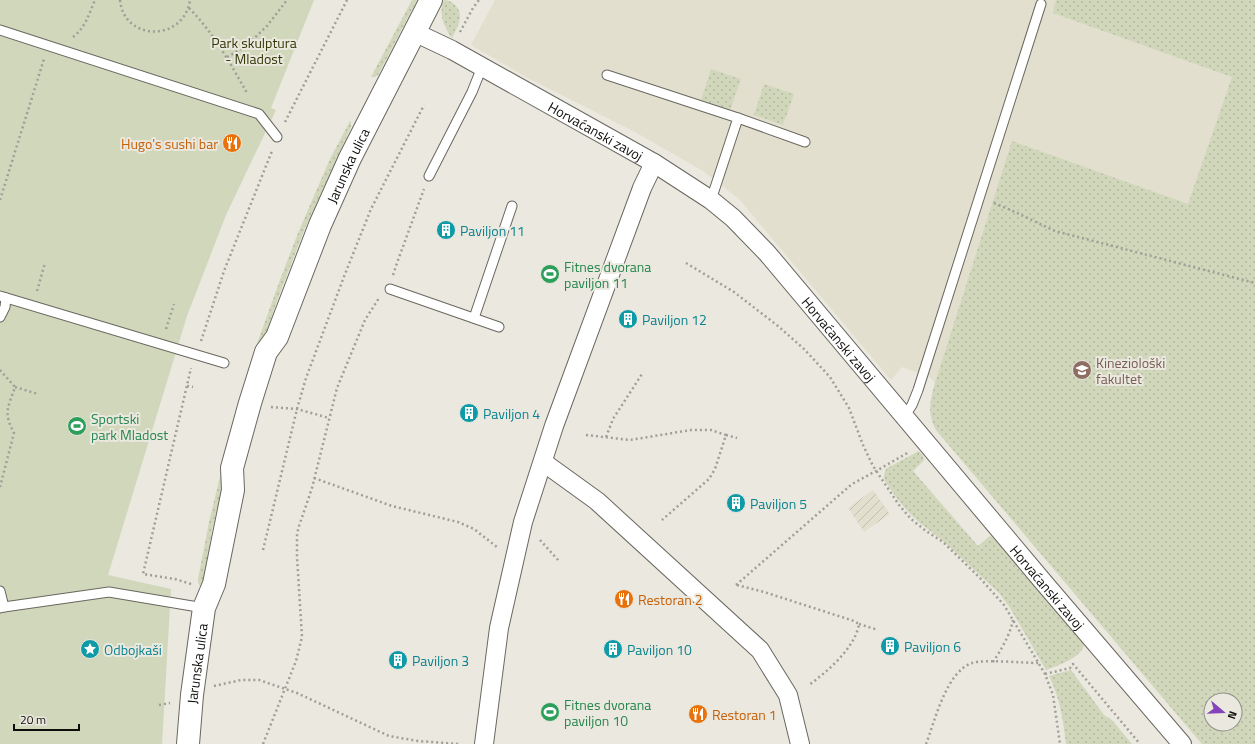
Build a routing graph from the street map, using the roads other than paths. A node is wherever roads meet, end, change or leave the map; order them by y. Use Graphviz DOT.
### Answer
graph roads {
  1 [pos="431,0"];
  2 [pos="1041,4"];
  3 [pos="0,30"];
  4 [pos="414,32"];
  5 [pos="482,67"];
  6 [pos="607,75"];
  7 [pos="738,118"];
  8 [pos="277,137"];
  9 [pos="805,142"];
  10 [pos="654,163"];
  11 [pos="429,176"];
  12 [pos="711,200"];
  13 [pos="512,206"];
  14 [pos="390,289"];
  15 [pos="3,297"];
  16 [pos="0,317"];
  17 [pos="474,318"];
  18 [pos="499,327"];
  19 [pos="224,363"];
  20 [pos="904,417"];
  21 [pos="542,462"];
  22 [pos="214,584"];
  23 [pos="0,591"];
  24 [pos="197,607"];
  25 [pos="2,608"];
  26 [pos="188,744"];
  27 [pos="201,744"];
  28 [pos="484,744"];
  29 [pos="800,744"];
  30 [pos="1182,744"];
  1 -- 4 [label="street, Jarunska ulica"];
  2 -- 20 [label="lane"];
  3 -- 8 [label="lane"];
  4 -- 5 [label="street, Horvaćanski zavoj"];
  4 -- 22 [label="street, Jarunska ulica"];
  5 -- 10 [label="street, Horvaćanski zavoj"];
  5 -- 11 [label="lane"];
  6 -- 7 [label="lane"];
  7 -- 9 [label="lane"];
  7 -- 12 [label="lane"];
  10 -- 12 [label="street, Horvaćanski zavoj"];
  10 -- 21 [label="street"];
  12 -- 20 [label="street, Horvaćanski zavoj"];
  13 -- 17 [label="lane"];
  14 -- 17 [label="lane"];
  15 -- 16 [label="lane"];
  15 -- 19 [label="lane"];
  17 -- 18 [label="lane"];
  20 -- 30 [label="street, Horvaćanski zavoj"];
  21 -- 28 [label="street"];
  21 -- 29 [label="street"];
  22 -- 24 [label="street, Jarunska ulica"];
  22 -- 27 [label="street, Jarunska ulica"];
  23 -- 25 [label="lane"];
  24 -- 25 [label="lane"];
  24 -- 26 [label="street, Jarunska ulica"];
}
